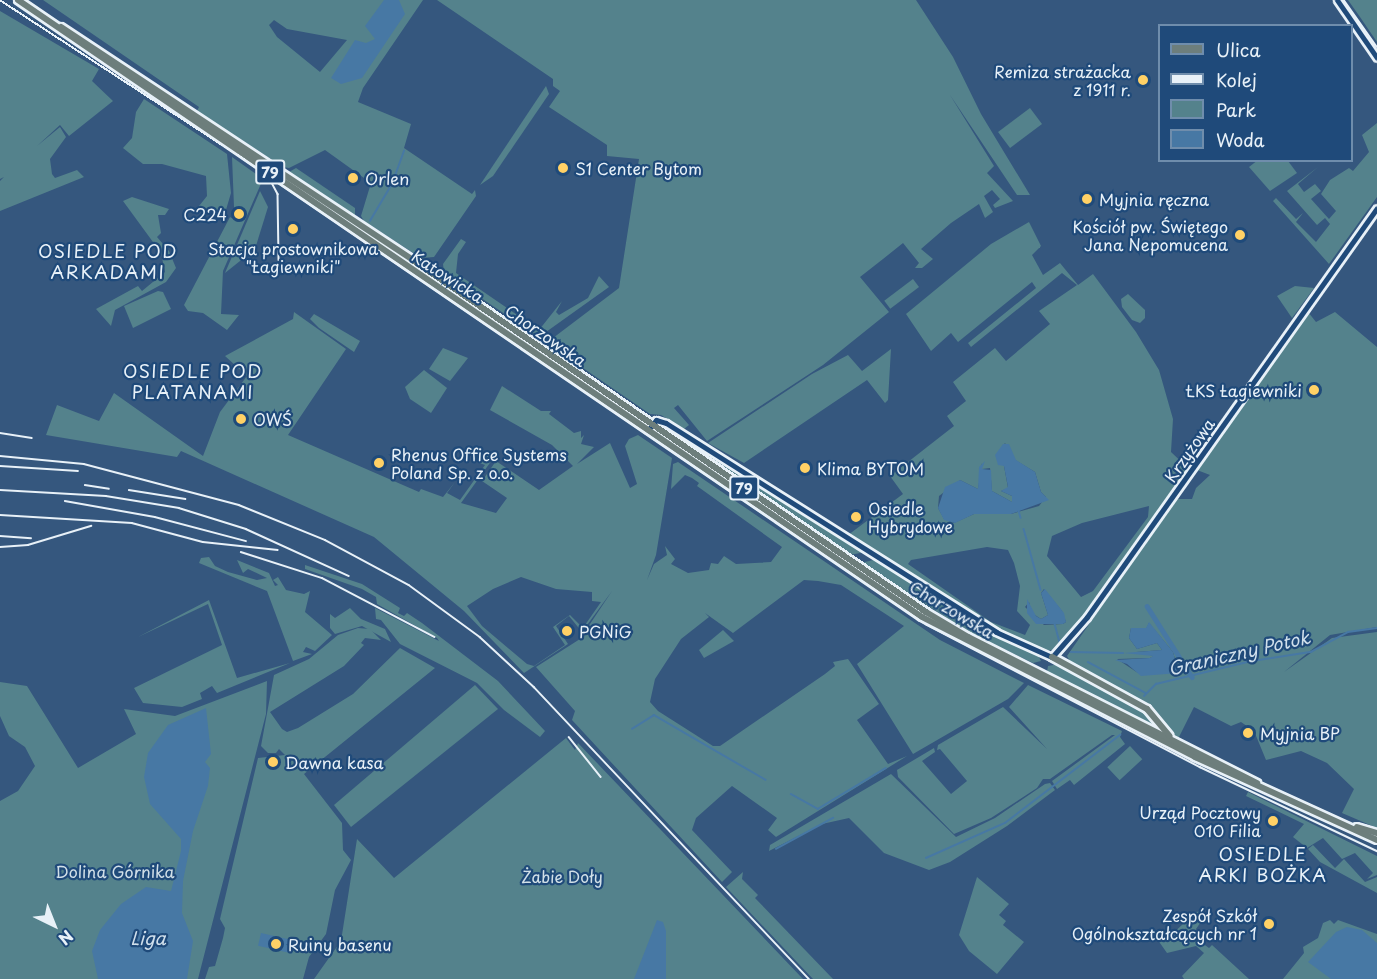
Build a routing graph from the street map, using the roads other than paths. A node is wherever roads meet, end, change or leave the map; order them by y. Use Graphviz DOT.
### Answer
graph roads {
  1 [pos="18,0"];
  2 [pos="1337,0"];
  3 [pos="52,23"];
  4 [pos="1377,58"];
  5 [pos="245,148"];
  6 [pos="1377,208"];
  7 [pos="649,428"];
  8 [pos="828,553"];
  9 [pos="1052,657"];
  10 [pos="1016,664"];
  11 [pos="1050,681"];
  12 [pos="1172,739"];
  13 [pos="1257,784"];
  14 [pos="1344,824"];
  15 [pos="1377,833"];
  16 [pos="1377,840"];
  1 -- 3 [label="main road, Katowicka / 79"];
  2 -- 4 [label="street"];
  3 -- 5 [label="main road, Katowicka / 79"];
  3 -- 7 [label="main road, Katowicka / 79"];
  5 -- 7 [label="main road, Chorzowska / 79"];
  6 -- 9 [label="street, Krzyżowa"];
  7 -- 8 [label="main road, Katowicka / 79"];
  7 -- 9 [label="street, Chorzowska"];
  7 -- 10 [label="main road, Chorzowska / 79"];
  8 -- 10 [label="main road, Chorzowska / 79"];
  9 -- 12 [label="main road"];
  10 -- 11 [label="main road, Chorzowska / 79"];
  11 -- 12 [label="main road, Chorzowska / 79"];
  11 -- 13 [label="main road, Chorzowska / 79"];
  12 -- 13 [label="main road, Chorzowska / 79"];
  13 -- 14 [label="main road, Chorzowska / 79"];
  14 -- 15 [label="main road"];
  14 -- 16 [label="main road, Chorzowska / 79"];
}
